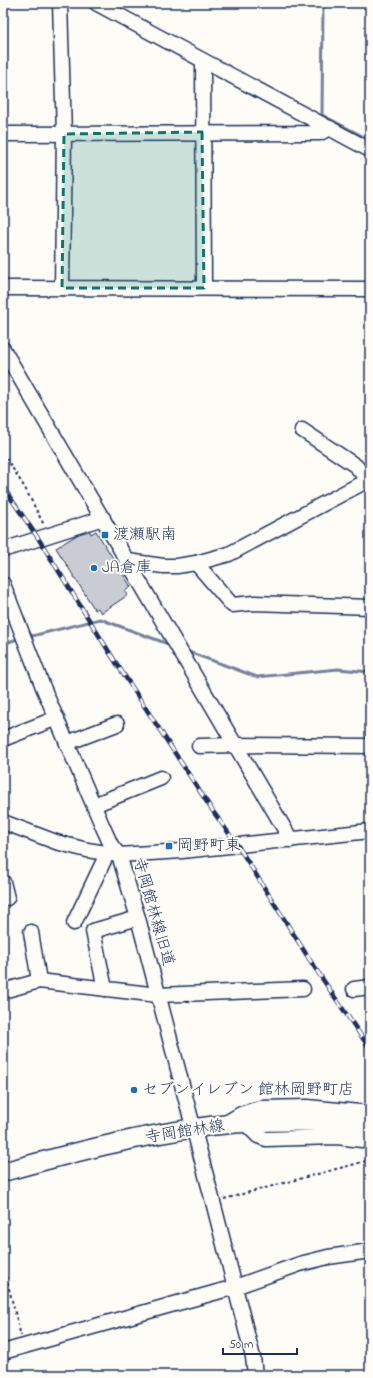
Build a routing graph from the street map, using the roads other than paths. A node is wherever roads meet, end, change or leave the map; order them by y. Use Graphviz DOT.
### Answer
graph roads {
  1 [pos="60,3"];
  2 [pos="96,3"];
  3 [pos="203,61"];
  4 [pos="330,128"];
  5 [pos="202,132"];
  6 [pos="3,134"];
  7 [pos="64,134"];
  8 [pos="370,150"];
  9 [pos="3,288"];
  10 [pos="62,288"];
  11 [pos="204,288"];
  12 [pos="370,289"];
  13 [pos="3,349"];
  14 [pos="302,430"];
  15 [pos="369,480"];
  16 [pos="103,518"];
  17 [pos="3,550"];
  18 [pos="128,561"];
  19 [pos="196,563"];
  20 [pos="3,584"];
  21 [pos="370,607"];
  22 [pos="57,718"];
  23 [pos="117,724"];
  24 [pos="3,739"];
  25 [pos="67,743"];
  26 [pos="235,745"];
  27 [pos="199,746"];
  28 [pos="370,746"];
  29 [pos="161,778"];
  30 [pos="94,805"];
  31 [pos="3,822"];
  32 [pos="370,831"];
  33 [pos="291,840"];
  34 [pos="113,854"];
  35 [pos="3,882"];
  36 [pos="7,898"];
  37 [pos="138,918"];
  38 [pos="74,923"];
  39 [pos="31,932"];
  40 [pos="39,981"];
  41 [pos="370,987"];
  42 [pos="105,989"];
  43 [pos="303,989"];
  44 [pos="354,989"];
  45 [pos="3,991"];
  46 [pos="158,995"];
  47 [pos="370,1113"];
  48 [pos="245,1123"];
  49 [pos="222,1125"];
  50 [pos="370,1126"];
  51 [pos="194,1128"];
  52 [pos="370,1141"];
  53 [pos="3,1172"];
  54 [pos="370,1251"];
  55 [pos="235,1287"];
  56 [pos="3,1352"];
  57 [pos="255,1375"];
  1 -- 7 [label="street"];
  2 -- 3 [label="street"];
  3 -- 4 [label="street"];
  3 -- 5 [label="street"];
  4 -- 5 [label="street"];
  4 -- 8 [label="street"];
  5 -- 7 [label="street"];
  5 -- 11 [label="street"];
  6 -- 7 [label="street"];
  7 -- 10 [label="street"];
  9 -- 10 [label="street"];
  10 -- 11 [label="street"];
  11 -- 12 [label="street"];
  13 -- 16 [label="street"];
  14 -- 15 [label="street"];
  15 -- 19 [label="street"];
  16 -- 17 [label="street"];
  16 -- 18 [label="street"];
  18 -- 19 [label="street"];
  18 -- 26 [label="street"];
  19 -- 21 [label="street"];
  20 -- 22 [label="street"];
  22 -- 24 [label="street"];
  22 -- 25 [label="street"];
  23 -- 25 [label="street"];
  25 -- 30 [label="street"];
  26 -- 27 [label="street"];
  26 -- 28 [label="street"];
  26 -- 33 [label="street"];
  29 -- 30 [label="street"];
  30 -- 34 [label="street"];
  31 -- 34 [label="street"];
  32 -- 33 [label="street, 寺岡館林線旧道"];
  33 -- 34 [label="street, 寺岡館林線旧道"];
  34 -- 37 [label="street, 寺岡館林線旧道"];
  34 -- 38 [label="street"];
  35 -- 36 [label="street"];
  37 -- 42 [label="street"];
  37 -- 46 [label="street, 寺岡館林線旧道"];
  39 -- 40 [label="street"];
  40 -- 42 [label="street"];
  40 -- 45 [label="street"];
  41 -- 44 [label="street"];
  42 -- 46 [label="street"];
  43 -- 46 [label="street"];
  46 -- 51 [label="street, 寺岡館林線旧道"];
  47 -- 49 [label="street"];
  48 -- 49 [label="main road, 寺岡館林線"];
  48 -- 50 [label="main road, 寺岡館林線"];
  48 -- 52 [label="street"];
  49 -- 51 [label="main road, 寺岡館林線"];
  51 -- 53 [label="main road, 寺岡館林線"];
  51 -- 55 [label="street, 寺岡館林線旧道"];
  54 -- 55 [label="street"];
  55 -- 56 [label="street"];
  55 -- 57 [label="street, 寺岡館林線旧道"];
}
